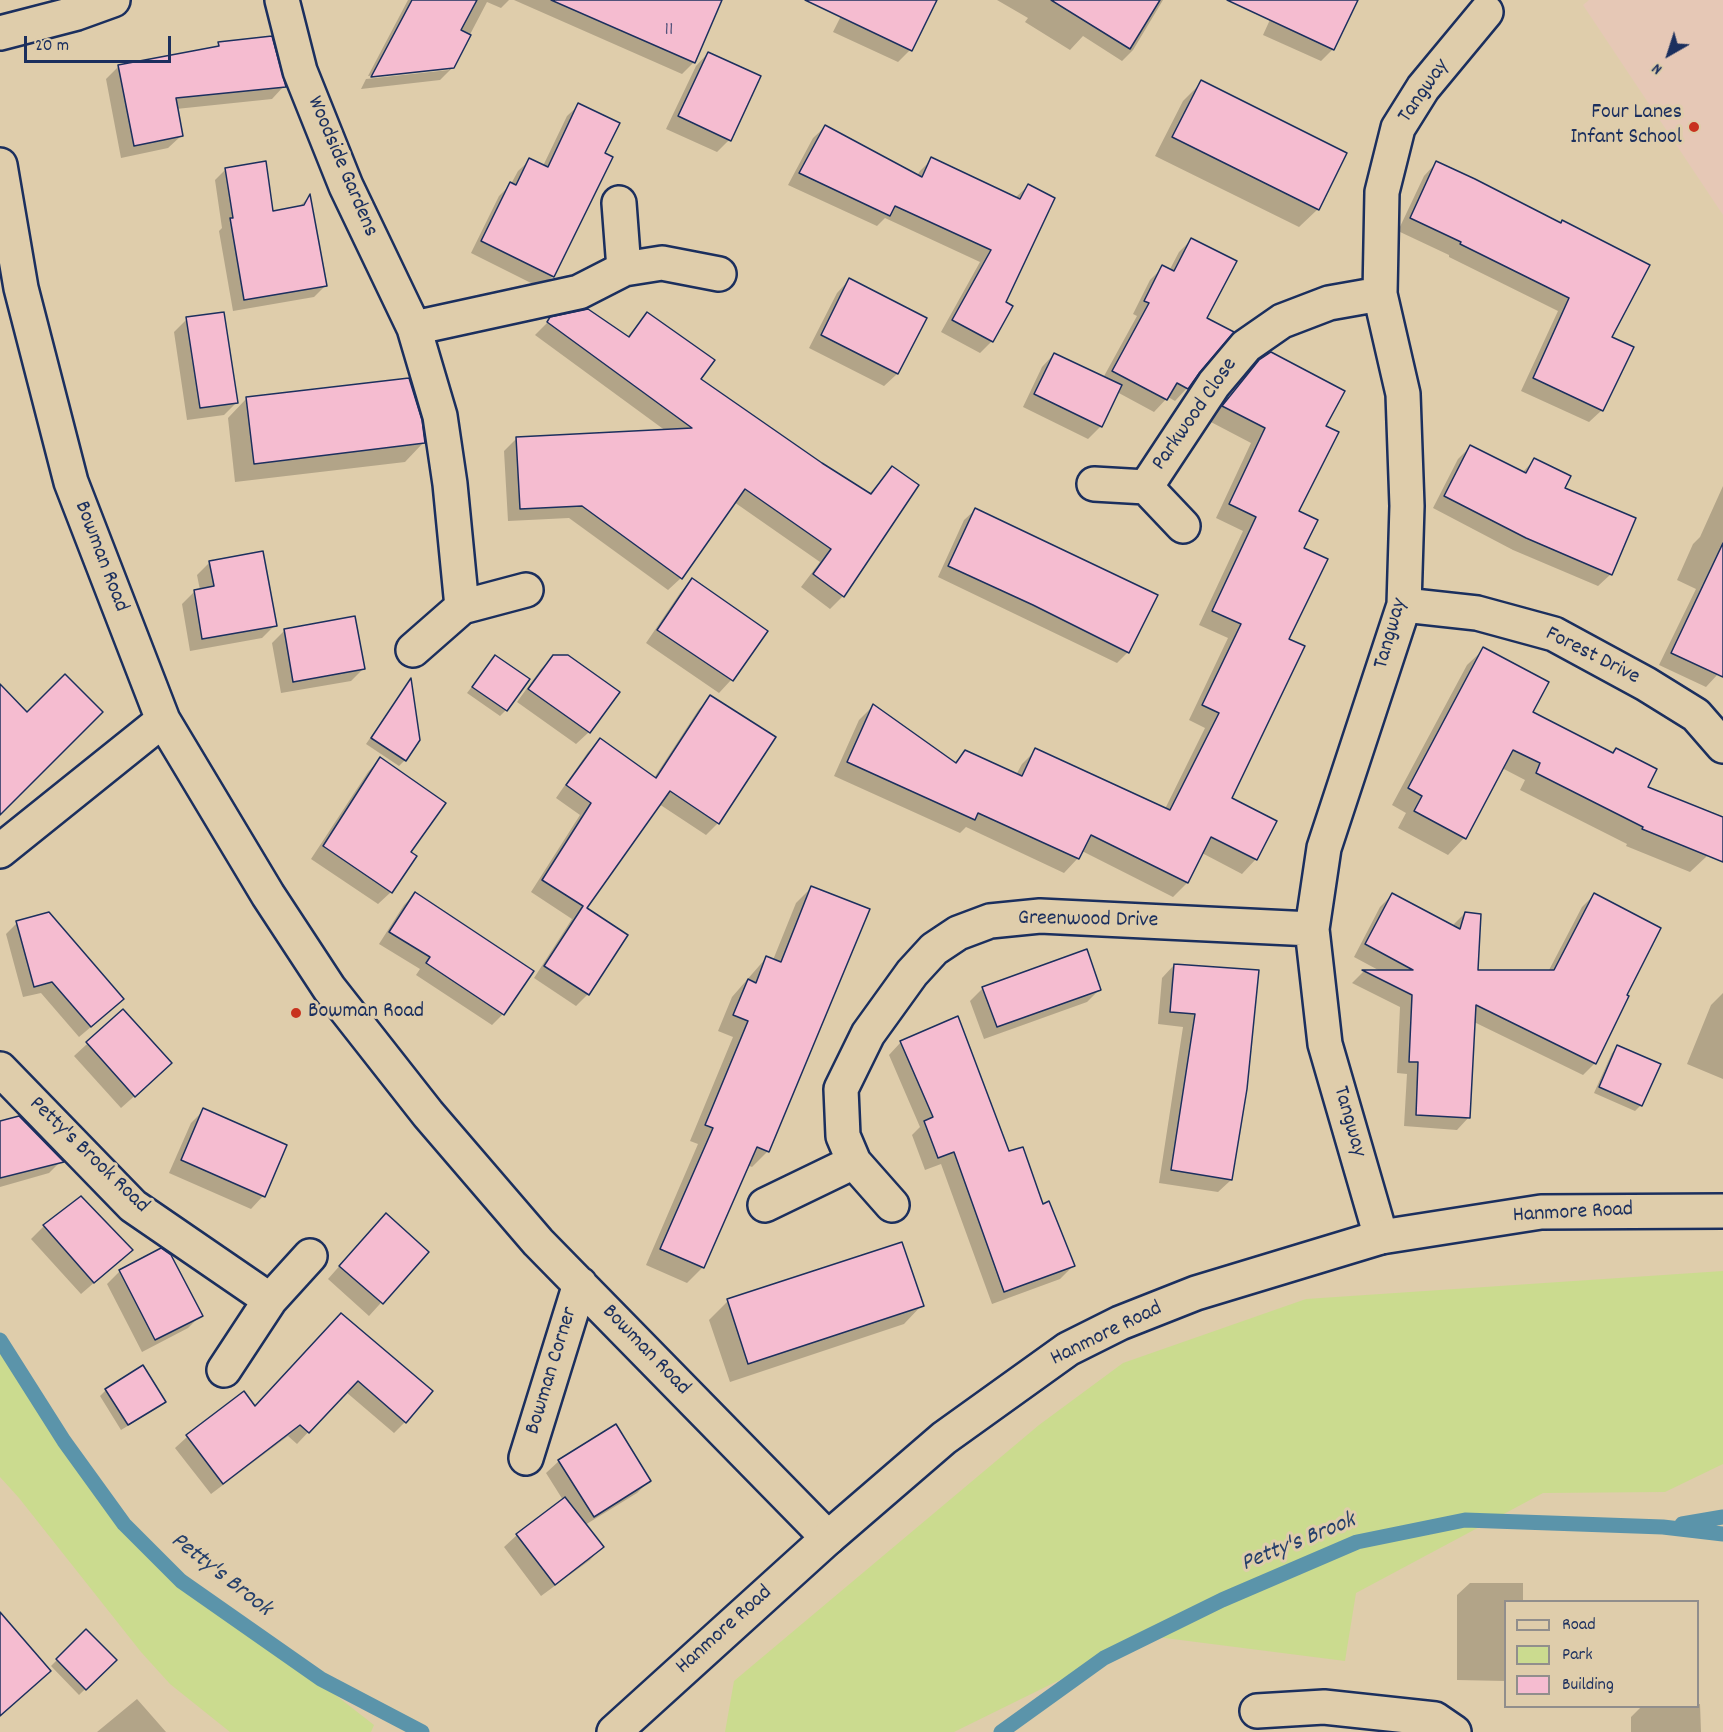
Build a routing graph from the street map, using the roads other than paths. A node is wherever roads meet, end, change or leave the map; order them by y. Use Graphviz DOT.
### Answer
graph roads {
  1 [pos="113,0"];
  2 [pos="282,0"];
  3 [pos="1486,12"];
  4 [pos="0,33"];
  5 [pos="0,165"];
  6 [pos="620,203"];
  7 [pos="624,269"];
  8 [pos="719,274"];
  9 [pos="1380,294"];
  10 [pos="414,328"];
  11 [pos="1094,484"];
  12 [pos="1146,487"];
  13 [pos="1183,526"];
  14 [pos="526,590"];
  15 [pos="1404,605"];
  16 [pos="462,607"];
  17 [pos="413,650"];
  18 [pos="164,720"];
  19 [pos="1723,746"];
  20 [pos="0,851"];
  21 [pos="1312,929"];
  22 [pos="0,1069"];
  23 [pos="854,1162"];
  24 [pos="765,1205"];
  25 [pos="892,1205"];
  26 [pos="1723,1211"];
  27 [pos="1381,1237"];
  28 [pos="310,1256"];
  29 [pos="580,1284"];
  30 [pos="270,1300"];
  31 [pos="224,1370"];
  32 [pos="526,1458"];
  33 [pos="828,1538"];
  34 [pos="1257,1711"];
  35 [pos="1322,1720"];
  36 [pos="623,1724"];
  37 [pos="1454,1732"];
  1 -- 4 [label="street"];
  2 -- 10 [label="street, Woodside Gardens"];
  3 -- 9 [label="street, Tangway"];
  5 -- 18 [label="street, Bowman Road"];
  6 -- 7 [label="street"];
  7 -- 8 [label="street"];
  7 -- 10 [label="street"];
  9 -- 12 [label="street, Parkwood Close"];
  9 -- 15 [label="street, Tangway"];
  10 -- 16 [label="street, Woodside Gardens"];
  11 -- 12 [label="street, Parkwood Close"];
  12 -- 13 [label="street, Parkwood Close"];
  14 -- 16 [label="street"];
  15 -- 19 [label="street, Forest Drive"];
  15 -- 21 [label="street, Tangway"];
  16 -- 17 [label="street"];
  18 -- 20 [label="street"];
  18 -- 29 [label="street, Bowman Road"];
  21 -- 23 [label="street, Greenwood Drive"];
  21 -- 27 [label="street, Tangway"];
  22 -- 30 [label="street, Petty's Brook Road"];
  23 -- 24 [label="street"];
  23 -- 25 [label="street, Greenwood Drive"];
  26 -- 27 [label="street, Hanmore Road"];
  27 -- 33 [label="street, Hanmore Road"];
  28 -- 30 [label="street"];
  29 -- 32 [label="street, Bowman Corner"];
  29 -- 33 [label="street, Bowman Road"];
  30 -- 31 [label="street"];
  33 -- 36 [label="street, Hanmore Road"];
  34 -- 35 [label="street"];
  35 -- 37 [label="street"];
}
